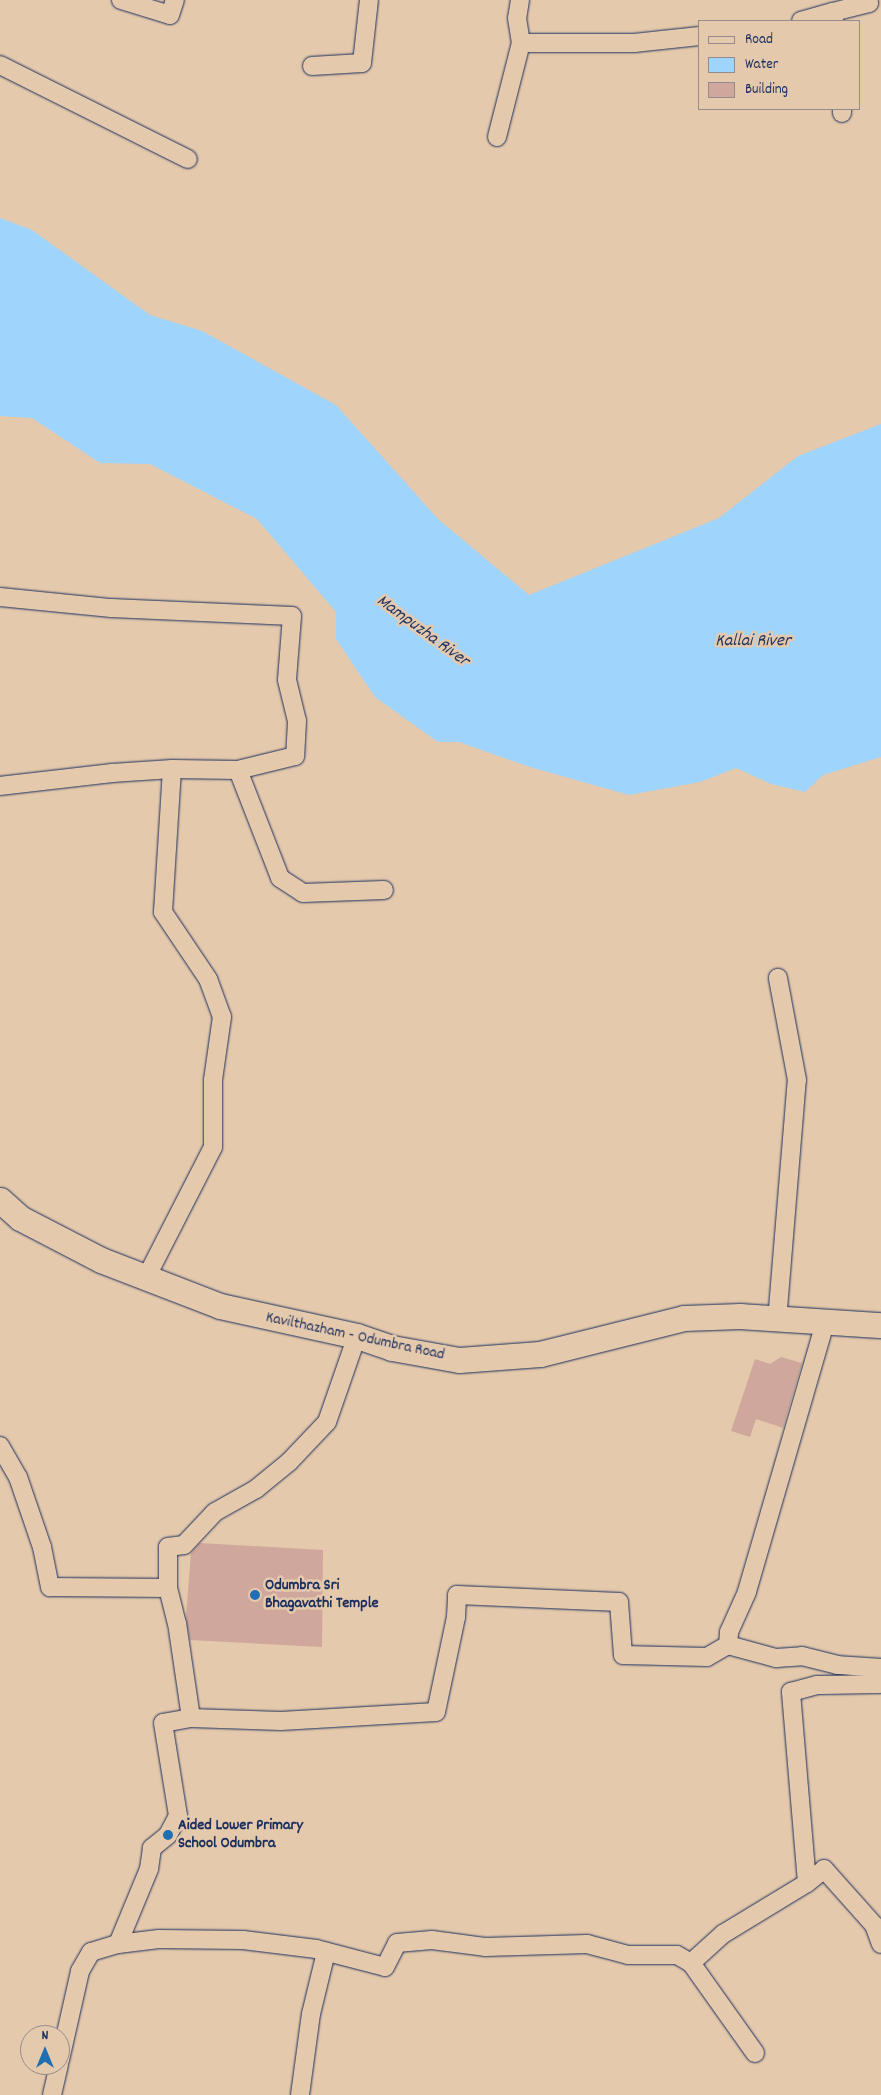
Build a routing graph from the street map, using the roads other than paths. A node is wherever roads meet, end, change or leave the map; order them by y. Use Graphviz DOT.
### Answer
graph roads {
  1 [pos="121,0"];
  2 [pos="175,0"];
  3 [pos="369,0"];
  4 [pos="520,0"];
  5 [pos="873,2"];
  6 [pos="833,17"];
  7 [pos="809,20"];
  8 [pos="698,36"];
  9 [pos="521,43"];
  10 [pos="0,65"];
  11 [pos="312,66"];
  12 [pos="497,137"];
  13 [pos="188,159"];
  14 [pos="0,597"];
  15 [pos="172,769"];
  16 [pos="238,770"];
  17 [pos="0,786"];
  18 [pos="384,890"];
  19 [pos="778,978"];
  20 [pos="0,1200"];
  21 [pos="146,1278"];
  22 [pos="777,1321"];
  23 [pos="826,1323"];
  24 [pos="881,1325"];
  25 [pos="357,1336"];
  26 [pos="0,1446"];
  27 [pos="168,1588"];
  28 [pos="728,1645"];
  29 [pos="881,1668"];
  30 [pos="881,1684"];
  31 [pos="192,1718"];
  32 [pos="807,1883"];
  33 [pos="118,1944"];
  34 [pos="881,1944"];
  35 [pos="326,1952"];
  36 [pos="691,1963"];
  37 [pos="68,2025"];
  38 [pos="755,2053"];
  39 [pos="57,2075"];
  40 [pos="52,2095"];
  41 [pos="300,2095"];
  1 -- 2 [label="street"];
  3 -- 11 [label="street"];
  4 -- 9 [label="street"];
  5 -- 6 [label="street"];
  6 -- 7 [label="street"];
  8 -- 9 [label="street"];
  9 -- 12 [label="street"];
  10 -- 13 [label="street"];
  14 -- 16 [label="street"];
  15 -- 16 [label="street"];
  15 -- 17 [label="street"];
  15 -- 21 [label="street"];
  16 -- 18 [label="street"];
  19 -- 22 [label="street"];
  20 -- 21 [label="main road, Kavilthazham - Odumbra Road"];
  21 -- 25 [label="main road, Kavilthazham - Odumbra Road"];
  22 -- 23 [label="main road, Kavilthazham - Odumbra Road"];
  22 -- 25 [label="main road, Kavilthazham - Odumbra Road"];
  23 -- 24 [label="main road, Kavilthazham - Odumbra Road"];
  23 -- 28 [label="street"];
  25 -- 27 [label="street"];
  26 -- 27 [label="street"];
  27 -- 31 [label="street"];
  28 -- 29 [label="street"];
  28 -- 31 [label="street"];
  30 -- 32 [label="street"];
  31 -- 33 [label="street"];
  32 -- 34 [label="street"];
  32 -- 36 [label="street"];
  33 -- 35 [label="street"];
  33 -- 37 [label="street"];
  35 -- 36 [label="street"];
  35 -- 41 [label="street"];
  36 -- 38 [label="street"];
  39 -- 40 [label="street"];
}
